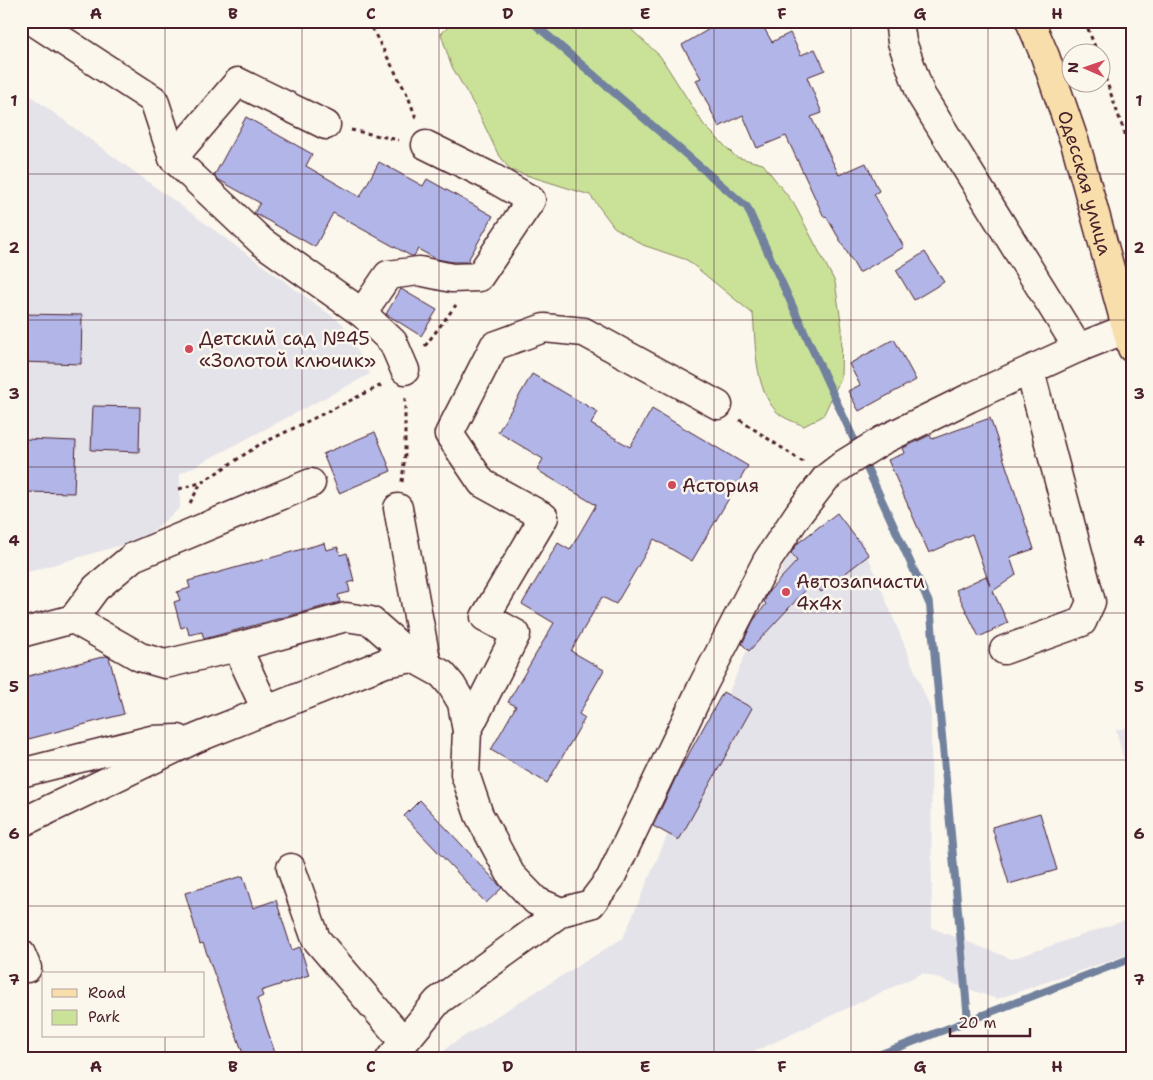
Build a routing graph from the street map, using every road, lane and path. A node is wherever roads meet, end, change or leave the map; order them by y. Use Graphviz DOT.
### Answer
graph roads {
  1 [pos="33,21"];
  2 [pos="368,21"];
  3 [pos="898,21"];
  4 [pos="1030,21"];
  5 [pos="1085,21"];
  6 [pos="1093,42"];
  7 [pos="1110,91"];
  8 [pos="326,125"];
  9 [pos="426,145"];
  10 [pos="1132,154"];
  11 [pos="173,158"];
  12 [pos="479,277"];
  13 [pos="362,312"];
  14 [pos="1129,338"];
  15 [pos="1078,348"];
  16 [pos="405,370"];
  17 [pos="1030,370"];
  18 [pos="718,405"];
  19 [pos="835,471"];
  20 [pos="201,483"];
  21 [pos="312,483"];
  22 [pos="180,489"];
  23 [pos="398,508"];
  24 [pos="170,541"];
  25 [pos="74,619"];
  26 [pos="21,633"];
  27 [pos="237,647"];
  28 [pos="1004,650"];
  29 [pos="420,662"];
  30 [pos="266,710"];
  31 [pos="467,731"];
  32 [pos="197,738"];
  33 [pos="21,773"];
  34 [pos="21,823"];
  35 [pos="291,868"];
  36 [pos="562,912"];
  37 [pos="397,1050"];
  1 -- 11 [label="street"];
  2 -- 9 [label="path"];
  3 -- 15 [label="street"];
  4 -- 14 [label="main road, Одесская улица"];
  5 -- 6 [label="path"];
  7 -- 10 [label="path"];
  8 -- 9 [label="path"];
  8 -- 11 [label="street"];
  9 -- 12 [label="street"];
  11 -- 13 [label="street"];
  12 -- 13 [label="street"];
  12 -- 16 [label="path"];
  13 -- 16 [label="street"];
  14 -- 15 [label="street"];
  15 -- 17 [label="street"];
  16 -- 20 [label="path"];
  16 -- 23 [label="path"];
  17 -- 19 [label="street"];
  17 -- 28 [label="street"];
  18 -- 19 [label="path"];
  18 -- 31 [label="street"];
  19 -- 36 [label="street"];
  20 -- 22 [label="path"];
  20 -- 24 [label="path"];
  21 -- 24 [label="street"];
  23 -- 29 [label="street"];
  24 -- 25 [label="street"];
  25 -- 26 [label="street"];
  25 -- 27 [label="street"];
  27 -- 29 [label="street"];
  27 -- 30 [label="street"];
  29 -- 30 [label="street"];
  29 -- 31 [label="street"];
  30 -- 32 [label="street"];
  31 -- 36 [label="street"];
  32 -- 33 [label="street"];
  32 -- 34 [label="street"];
  35 -- 37 [label="street"];
  36 -- 37 [label="street"];
}
